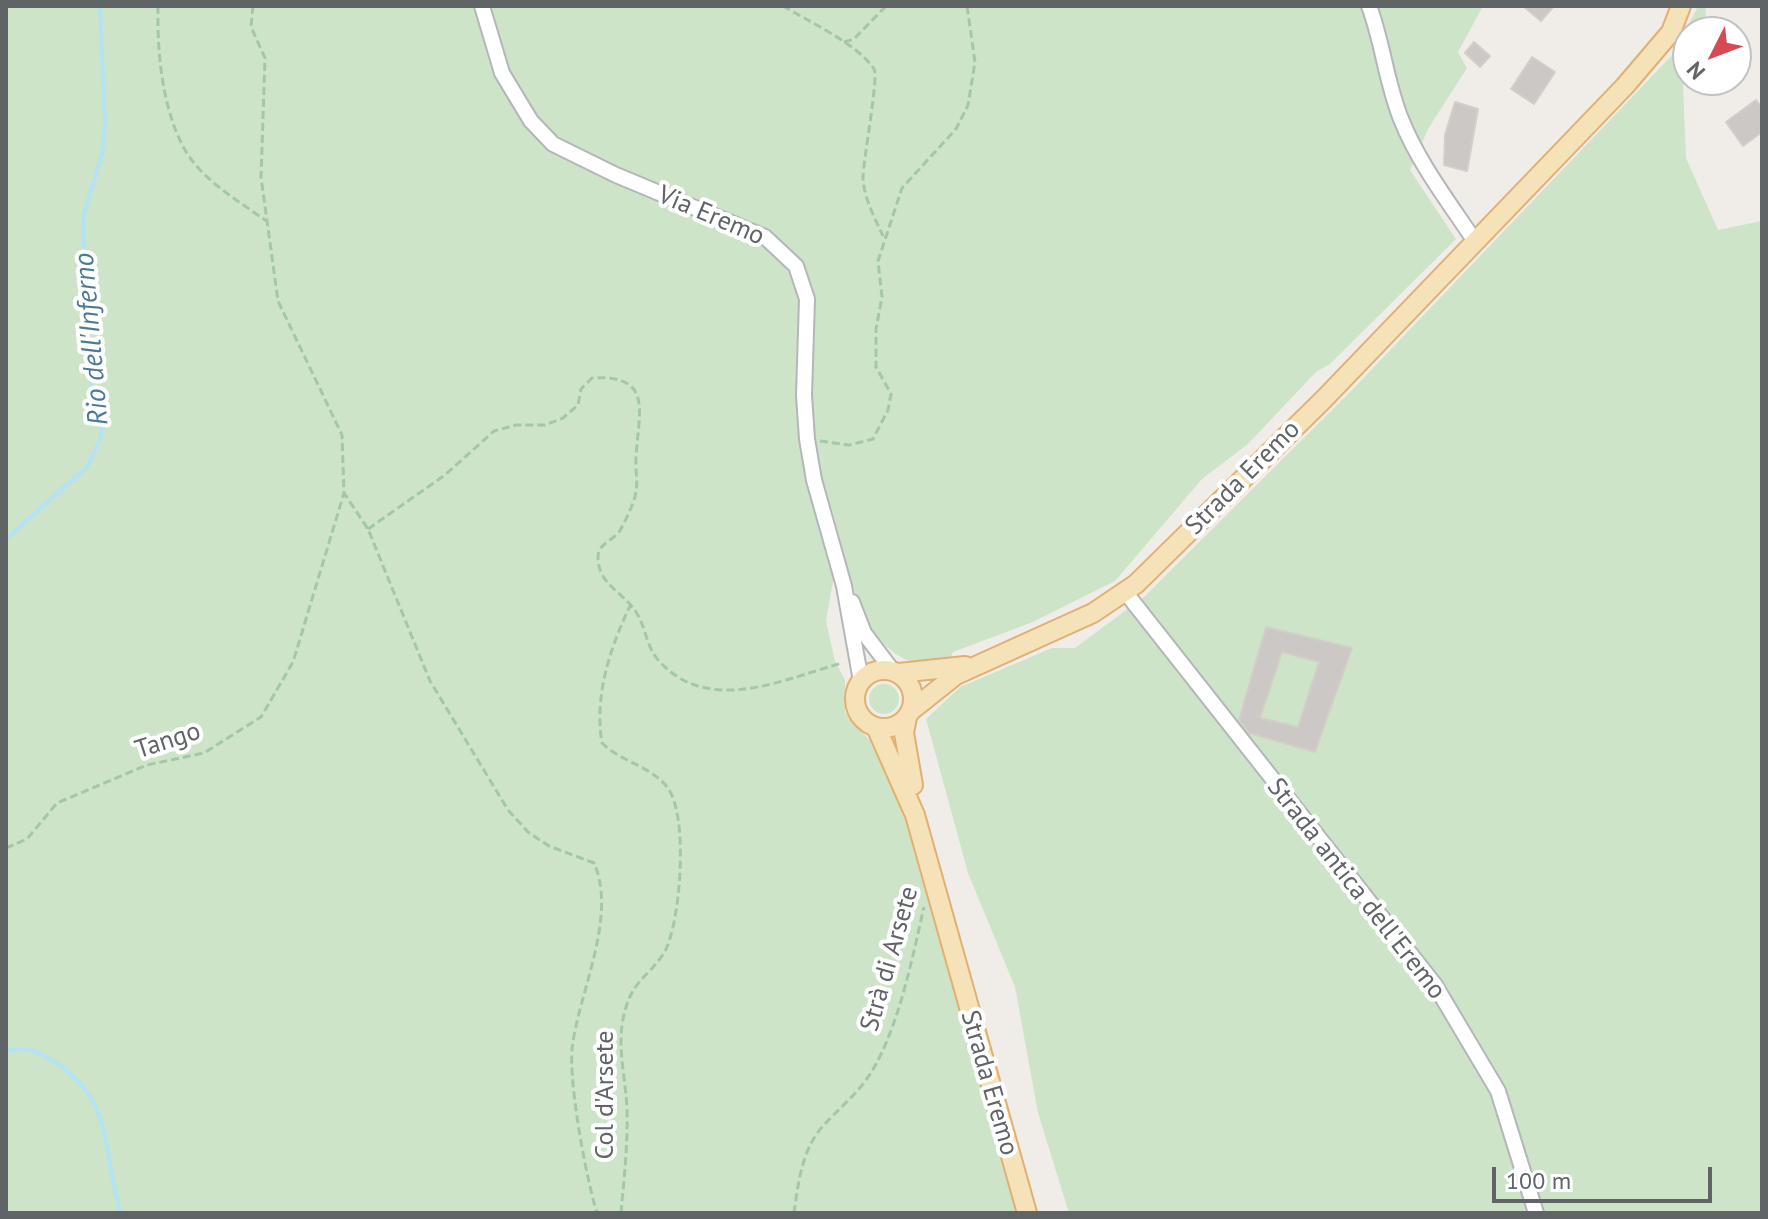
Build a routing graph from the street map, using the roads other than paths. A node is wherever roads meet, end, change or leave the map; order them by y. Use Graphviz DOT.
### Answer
graph roads {
  1 [pos="482,6"];
  2 [pos="1369,6"];
  3 [pos="1681,6"];
  4 [pos="1474,240"];
  5 [pos="844,586"];
  6 [pos="1126,593"];
  7 [pos="975,665"];
  8 [pos="895,672"];
  9 [pos="861,681"];
  10 [pos="910,713"];
  11 [pos="876,727"];
  12 [pos="915,815"];
  13 [pos="1027,1213"];
  14 [pos="1536,1213"];
  1 -- 5 [label="street, Via Eremo"];
  2 -- 4 [label="street"];
  3 -- 4 [label="main road, Strada Eremo"];
  4 -- 6 [label="main road, Strada Eremo"];
  5 -- 8 [label="street, Via Eremo"];
  5 -- 9 [label="street, Via Eremo"];
  6 -- 7 [label="main road, Strada Eremo"];
  6 -- 14 [label="street, Strada antica dell'Eremo"];
  7 -- 8 [label="main road, Strada Eremo"];
  7 -- 10 [label="main road, Strada Eremo"];
  8 -- 9 [label="main road"];
  8 -- 10 [label="main road"];
  9 -- 11 [label="main road"];
  10 -- 11 [label="main road"];
  10 -- 12 [label="main road, Strada Eremo"];
  11 -- 12 [label="main road, Strada Eremo"];
  12 -- 13 [label="main road, Strada Eremo"];
}
